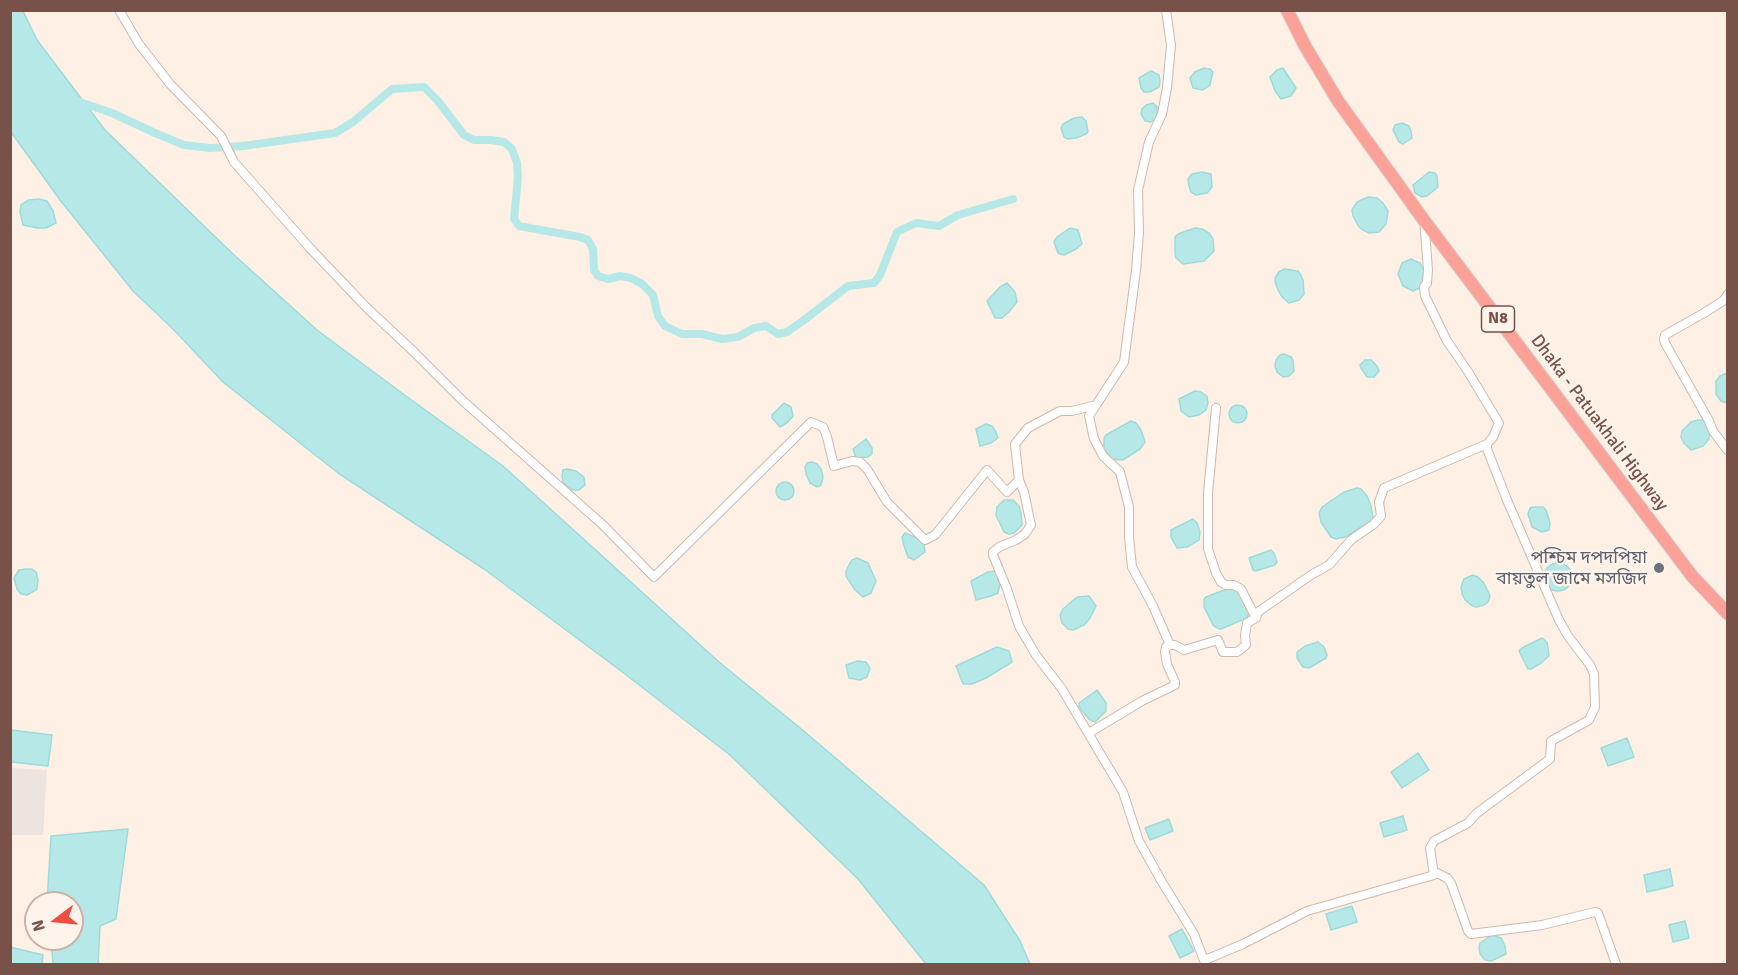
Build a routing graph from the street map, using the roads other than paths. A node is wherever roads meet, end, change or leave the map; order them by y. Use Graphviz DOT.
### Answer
graph roads {
  1 [pos="119,10"];
  2 [pos="1166,10"];
  3 [pos="1287,10"];
  4 [pos="1424,219"];
  5 [pos="1728,294"];
  6 [pos="1096,405"];
  7 [pos="1216,408"];
  8 [pos="1487,444"];
  9 [pos="1728,451"];
  10 [pos="1019,480"];
  11 [pos="1728,614"];
  12 [pos="1256,618"];
  13 [pos="1170,645"];
  14 [pos="1089,733"];
  15 [pos="1435,872"];
  16 [pos="1205,962"];
  17 [pos="1616,964"];
  1 -- 10 [label="street"];
  2 -- 6 [label="street"];
  3 -- 4 [label="highway, Dhaka - Patuakhali Highway / N8"];
  4 -- 8 [label="street"];
  4 -- 11 [label="highway, Dhaka - Patuakhali Highway / N8"];
  5 -- 9 [label="street"];
  6 -- 10 [label="street"];
  6 -- 13 [label="street"];
  7 -- 12 [label="street"];
  8 -- 12 [label="street"];
  8 -- 15 [label="street"];
  10 -- 14 [label="street"];
  12 -- 13 [label="street"];
  13 -- 14 [label="street"];
  14 -- 16 [label="street"];
  15 -- 16 [label="street"];
  15 -- 17 [label="street"];
}
